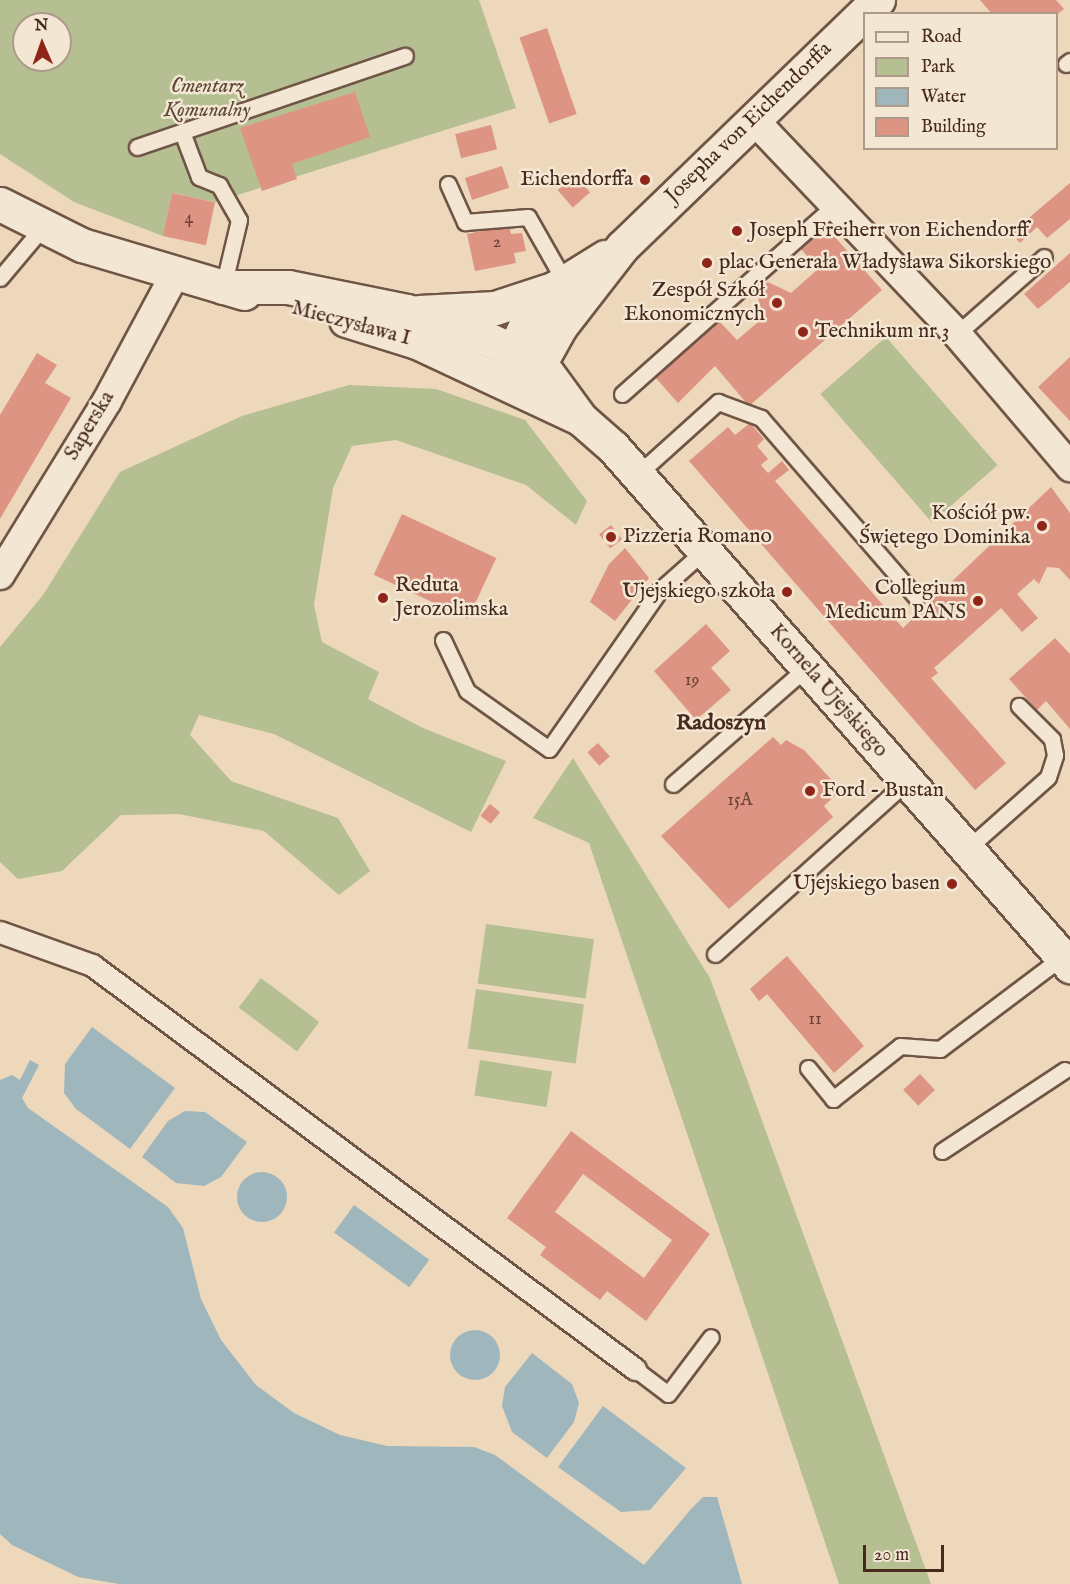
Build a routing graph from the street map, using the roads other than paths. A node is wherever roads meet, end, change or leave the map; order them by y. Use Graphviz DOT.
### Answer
graph roads {
  1 [pos="878,0"];
  2 [pos="866,12"];
  3 [pos="863,15"];
  4 [pos="405,56"];
  5 [pos="754,120"];
  6 [pos="182,132"];
  7 [pos="137,147"];
  8 [pos="448,184"];
  9 [pos="0,204"];
  10 [pos="835,205"];
  11 [pos="43,227"];
  12 [pos="622,247"];
  13 [pos="1044,257"];
  14 [pos="175,274"];
  15 [pos="0,278"];
  16 [pos="560,285"];
  17 [pos="223,286"];
  18 [pos="407,311"];
  19 [pos="957,334"];
  20 [pos="527,356"];
  21 [pos="508,384"];
  22 [pos="622,394"];
  23 [pos="581,419"];
  24 [pos="1070,467"];
  25 [pos="638,474"];
  26 [pos="705,550"];
  27 [pos="0,575"];
  28 [pos="916,597"];
  29 [pos="443,640"];
  30 [pos="807,667"];
  31 [pos="1019,706"];
  32 [pos="907,781"];
  33 [pos="672,784"];
  34 [pos="967,849"];
  35 [pos="0,932"];
  36 [pos="715,954"];
  37 [pos="1066,962"];
  38 [pos="808,1068"];
  39 [pos="1068,1071"];
  40 [pos="942,1151"];
  41 [pos="711,1336"];
  42 [pos="635,1369"];
  1 -- 2 [label="main road, Josepha von Eichendorffa"];
  3 -- 5 [label="main road, Josepha von Eichendorffa"];
  4 -- 6 [label="lane"];
  5 -- 10 [label="street"];
  5 -- 12 [label="main road, Josepha von Eichendorffa"];
  6 -- 7 [label="lane"];
  6 -- 17 [label="lane"];
  8 -- 16 [label="lane"];
  9 -- 11 [label="main road, Mieczysława I"];
  10 -- 19 [label="street"];
  10 -- 22 [label="lane"];
  11 -- 14 [label="main road, Mieczysława I"];
  11 -- 15 [label="lane"];
  12 -- 16 [label="main road, Josepha von Eichendorffa"];
  12 -- 20 [label="main road, Josepha von Eichendorffa"];
  13 -- 19 [label="lane"];
  14 -- 17 [label="main road, Mieczysława I"];
  14 -- 27 [label="street, Saperska"];
  16 -- 18 [label="main road"];
  16 -- 20 [label="main road, Josepha von Eichendorffa"];
  17 -- 18 [label="main road, Mieczysława I"];
  17 -- 21 [label="main road, Mieczysława I"];
  18 -- 20 [label="main road, Mieczysława I"];
  19 -- 24 [label="street"];
  20 -- 21 [label="main road, Josepha von Eichendorffa"];
  20 -- 23 [label="main road, Kornela Ujejskiego"];
  21 -- 23 [label="main road, Kornela Ujejskiego"];
  23 -- 25 [label="main road, Kornela Ujejskiego"];
  25 -- 26 [label="main road, Kornela Ujejskiego"];
  25 -- 28 [label="lane"];
  26 -- 29 [label="lane"];
  26 -- 30 [label="main road, Kornela Ujejskiego"];
  30 -- 32 [label="main road, Kornela Ujejskiego"];
  30 -- 33 [label="lane"];
  31 -- 34 [label="lane"];
  32 -- 34 [label="main road, Kornela Ujejskiego"];
  32 -- 36 [label="lane"];
  34 -- 37 [label="main road, Kornela Ujejskiego"];
  35 -- 42 [label="street"];
  37 -- 38 [label="lane"];
  39 -- 40 [label="lane"];
  41 -- 42 [label="lane"];
}
